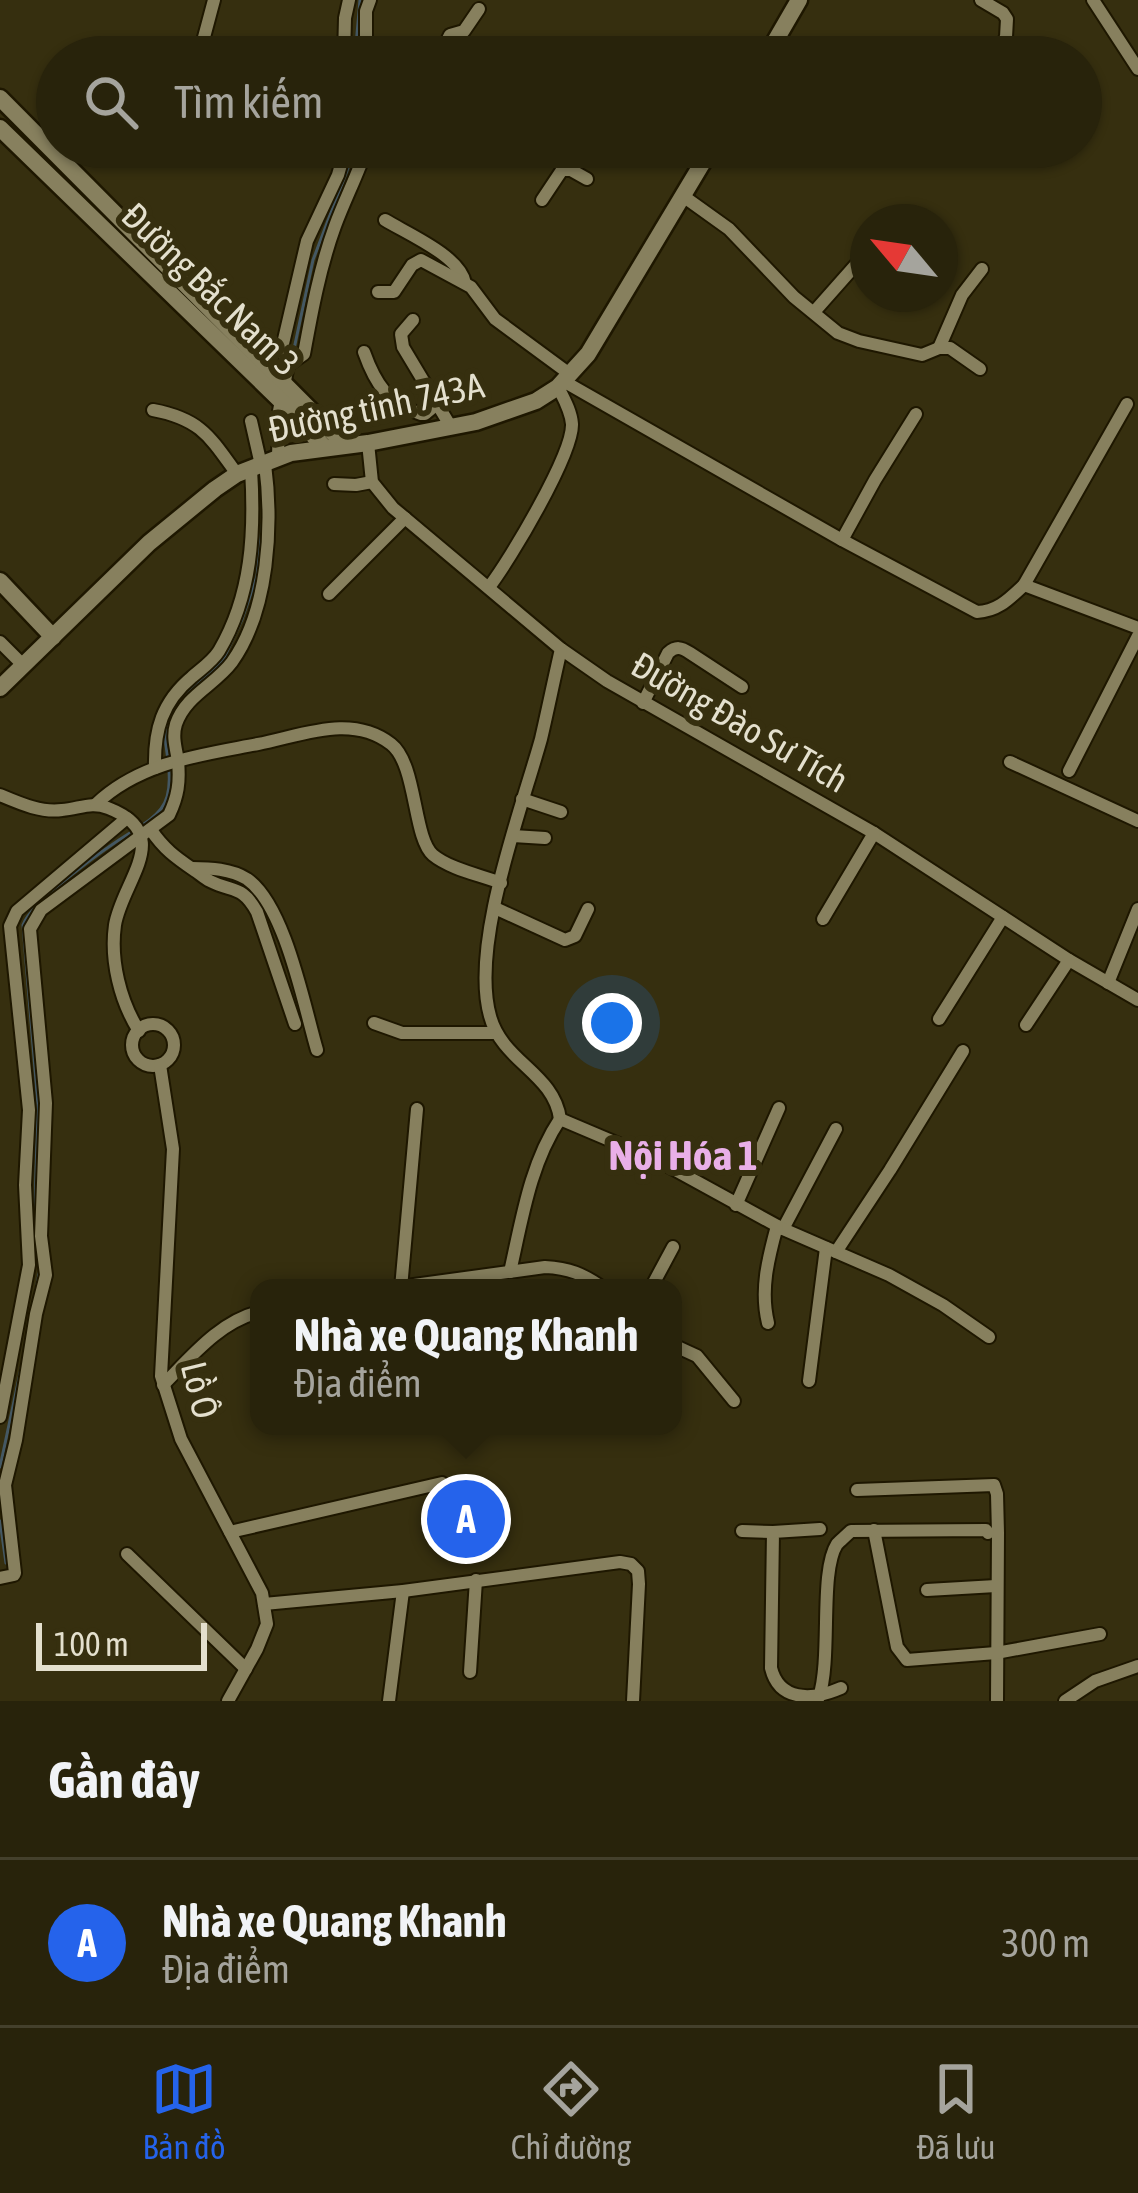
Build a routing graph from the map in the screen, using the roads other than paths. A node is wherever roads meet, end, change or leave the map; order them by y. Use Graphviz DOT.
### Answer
graph roads {
  1 [pos="214,0"];
  2 [pos="349,0"];
  3 [pos="370,0"];
  4 [pos="799,0"];
  5 [pos="981,0"];
  6 [pos="1093,0"];
  7 [pos="479,9"];
  8 [pos="204,36"];
  9 [pos="344,36"];
  10 [pos="366,36"];
  11 [pos="450,36"];
  12 [pos="778,36"];
  13 [pos="1006,36"];
  14 [pos="1138,69"];
  15 [pos="0,98"];
  16 [pos="0,128"];
  17 [pos="36,133"];
  18 [pos="36,163"];
  19 [pos="41,168"];
  20 [pos="73,168"];
  21 [pos="340,168"];
  22 [pos="359,168"];
  23 [pos="700,168"];
  24 [pos="587,179"];
  25 [pos="683,196"];
  26 [pos="542,200"];
  27 [pos="385,220"];
  28 [pos="424,244"];
  29 [pos="421,260"];
  30 [pos="982,268"];
  31 [pos="850,271"];
  32 [pos="465,283"];
  33 [pos="378,292"];
  34 [pos="814,312"];
  35 [pos="413,320"];
  36 [pos="939,348"];
  37 [pos="364,352"];
  38 [pos="980,369"];
  39 [pos="286,374"];
  40 [pos="565,382"];
  41 [pos="281,401"];
  42 [pos="437,404"];
  43 [pos="1127,404"];
  44 [pos="153,410"];
  45 [pos="916,414"];
  46 [pos="251,421"];
  47 [pos="451,427"];
  48 [pos="368,443"];
  49 [pos="344,444"];
  50 [pos="324,447"];
  51 [pos="259,466"];
  52 [pos="372,482"];
  53 [pos="334,484"];
  54 [pos="405,518"];
  55 [pos="842,540"];
  56 [pos="0,581"];
  57 [pos="1024,585"];
  58 [pos="490,587"];
  59 [pos="328,594"];
  60 [pos="1138,632"];
  61 [pos="53,637"];
  62 [pos="0,642"];
  63 [pos="561,649"];
  64 [pos="23,665"];
  65 [pos="192,686"];
  66 [pos="742,687"];
  67 [pos="0,688"];
  68 [pos="643,703"];
  69 [pos="1010,762"];
  70 [pos="166,764"];
  71 [pos="1069,771"];
  72 [pos="0,795"];
  73 [pos="522,799"];
  74 [pos="96,804"];
  75 [pos="561,812"];
  76 [pos="1138,821"];
  77 [pos="138,828"];
  78 [pos="874,833"];
  79 [pos="513,836"];
  80 [pos="545,838"];
  81 [pos="191,868"];
  82 [pos="501,883"];
  83 [pos="495,908"];
  84 [pos="588,909"];
  85 [pos="1138,909"];
  86 [pos="1003,917"];
  87 [pos="823,919"];
  88 [pos="1069,960"];
  89 [pos="1108,983"];
  90 [pos="1138,1000"];
  91 [pos="939,1018"];
  92 [pos="374,1023"];
  93 [pos="295,1024"];
  94 [pos="1026,1024"];
  95 [pos="139,1031"];
  96 [pos="496,1033"];
  97 [pos="317,1050"];
  98 [pos="963,1051"];
  99 [pos="160,1065"];
  100 [pos="778,1108"];
  101 [pos="417,1109"];
  102 [pos="560,1119"];
  103 [pos="836,1129"];
  104 [pos="736,1205"];
  105 [pos="780,1228"];
  106 [pos="673,1247"];
  107 [pos="831,1250"];
  108 [pos="510,1272"];
  109 [pos="399,1279"];
  110 [pos="458,1279"];
  111 [pos="587,1279"];
  112 [pos="656,1279"];
  113 [pos="250,1315"];
  114 [pos="768,1323"];
  115 [pos="989,1337"];
  116 [pos="682,1349"];
  117 [pos="22,1355"];
  118 [pos="809,1381"];
  119 [pos="163,1385"];
  120 [pos="734,1401"];
  121 [pos="0,1417"];
  122 [pos="442,1483"];
  123 [pos="856,1490"];
  124 [pos="820,1529"];
  125 [pos="874,1530"];
  126 [pos="742,1531"];
  127 [pos="230,1532"];
  128 [pos="772,1532"];
  129 [pos="988,1533"];
  130 [pos="127,1554"];
  131 [pos="0,1578"];
  132 [pos="476,1580"];
  133 [pos="997,1586"];
  134 [pos="927,1590"];
  135 [pos="403,1591"];
  136 [pos="264,1604"];
  137 [pos="1100,1634"];
  138 [pos="996,1653"];
  139 [pos="1138,1666"];
  140 [pos="246,1669"];
  141 [pos="470,1672"];
  142 [pos="841,1688"];
  143 [pos="820,1699"];
  144 [pos="995,1700"];
  145 [pos="228,1701"];
  146 [pos="389,1701"];
  147 [pos="633,1701"];
  148 [pos="1065,1701"];
  1 -- 8 [label="street"];
  2 -- 9 [label="street"];
  3 -- 10 [label="street"];
  4 -- 12 [label="street"];
  5 -- 13 [label="street"];
  6 -- 14 [label="street"];
  7 -- 11 [label="street"];
  15 -- 17 [label="street, Đường Bắc Nam 3"];
  16 -- 18 [label="street, Đường Bắc Nam 3"];
  19 -- 41 [label="street, Đường Bắc Nam 3"];
  20 -- 39 [label="street, Đường Bắc Nam 3"];
  21 -- 39 [label="street"];
  22 -- 39 [label="street"];
  23 -- 25 [label="street, Đường tỉnh 743A"];
  24 -- 26 [label="street"];
  25 -- 34 [label="street"];
  25 -- 40 [label="street, Đường tỉnh 743A"];
  27 -- 28 [label="street"];
  28 -- 29 [label="street"];
  28 -- 32 [label="street"];
  29 -- 32 [label="street"];
  29 -- 33 [label="street"];
  30 -- 36 [label="street"];
  31 -- 34 [label="street"];
  32 -- 40 [label="street"];
  34 -- 36 [label="street"];
  35 -- 42 [label="street"];
  36 -- 38 [label="street"];
  37 -- 42 [label="street"];
  39 -- 41 [label="street"];
  39 -- 49 [label="street, Đường Bắc Nam 3"];
  40 -- 47 [label="street, Đường tỉnh 743A"];
  40 -- 55 [label="street"];
  40 -- 58 [label="street"];
  41 -- 50 [label="street, Đường Bắc Nam 3"];
  41 -- 51 [label="street"];
  42 -- 47 [label="street"];
  43 -- 57 [label="street"];
  44 -- 51 [label="street"];
  45 -- 55 [label="street"];
  46 -- 51 [label="street"];
  47 -- 48 [label="street, Đường tỉnh 743A"];
  48 -- 49 [label="street, Đường tỉnh 743A"];
  48 -- 52 [label="street"];
  49 -- 50 [label="street, Đường tỉnh 743A"];
  50 -- 51 [label="street, Đường tỉnh 743A"];
  51 -- 61 [label="street, Đường tỉnh 743A"];
  51 -- 65 [label="street"];
  52 -- 53 [label="street"];
  52 -- 54 [label="street, Đường Đào Sư Tích"];
  54 -- 58 [label="street, Đường Đào Sư Tích"];
  54 -- 59 [label="street"];
  55 -- 57 [label="street"];
  56 -- 61 [label="street"];
  57 -- 60 [label="street"];
  58 -- 63 [label="street, Đường Đào Sư Tích"];
  60 -- 71 [label="street"];
  61 -- 64 [label="street, Đường tỉnh 743A"];
  62 -- 64 [label="street"];
  63 -- 68 [label="street, Đường Đào Sư Tích"];
  63 -- 73 [label="street"];
  64 -- 67 [label="street, Đường tỉnh 743A"];
  65 -- 70 [label="street"];
  65 -- 70 [label="street"];
  66 -- 68 [label="street"];
  68 -- 78 [label="street, Đường Đào Sư Tích"];
  69 -- 76 [label="street"];
  70 -- 74 [label="street"];
  70 -- 77 [label="street"];
  70 -- 82 [label="street"];
  72 -- 74 [label="street"];
  73 -- 75 [label="street"];
  73 -- 79 [label="street"];
  74 -- 77 [label="street"];
  77 -- 81 [label="street"];
  77 -- 95 [label="street, Lồ Ô"];
  77 -- 117 [label="street"];
  77 -- 117 [label="street"];
  78 -- 86 [label="street, Đường Đào Sư Tích"];
  78 -- 87 [label="street"];
  79 -- 80 [label="street"];
  79 -- 82 [label="street"];
  81 -- 93 [label="street"];
  81 -- 97 [label="street"];
  82 -- 83 [label="street"];
  83 -- 84 [label="street"];
  83 -- 96 [label="street"];
  85 -- 89 [label="street"];
  86 -- 88 [label="street, Đường Đào Sư Tích"];
  86 -- 91 [label="street"];
  88 -- 89 [label="street, Đường Đào Sư Tích"];
  88 -- 94 [label="street"];
  89 -- 90 [label="street, Đường Đào Sư Tích"];
  92 -- 96 [label="street"];
  95 -- 99 [label="street, Lồ Ô"];
  95 -- 99 [label="street, Lồ Ô"];
  96 -- 102 [label="street"];
  98 -- 107 [label="street"];
  99 -- 119 [label="street, Lồ Ô"];
  100 -- 104 [label="street"];
  101 -- 109 [label="street"];
  102 -- 104 [label="street"];
  102 -- 108 [label="street"];
  103 -- 105 [label="street"];
  104 -- 105 [label="street"];
  105 -- 107 [label="street"];
  105 -- 114 [label="street"];
  106 -- 112 [label="street"];
  107 -- 115 [label="street"];
  107 -- 118 [label="street"];
  108 -- 110 [label="street"];
  108 -- 111 [label="street"];
  113 -- 119 [label="street"];
  116 -- 120 [label="street"];
  117 -- 121 [label="street"];
  117 -- 131 [label="street"];
  119 -- 127 [label="street, Lồ Ô"];
  122 -- 127 [label="street"];
  123 -- 133 [label="street"];
  124 -- 128 [label="street"];
  125 -- 129 [label="street"];
  125 -- 138 [label="street"];
  125 -- 143 [label="street"];
  126 -- 128 [label="street"];
  127 -- 136 [label="street, Lồ Ô"];
  128 -- 143 [label="street"];
  130 -- 140 [label="street"];
  132 -- 135 [label="street"];
  132 -- 141 [label="street"];
  132 -- 147 [label="street"];
  133 -- 134 [label="street"];
  133 -- 138 [label="street"];
  135 -- 136 [label="street"];
  135 -- 146 [label="street"];
  136 -- 140 [label="street"];
  137 -- 138 [label="street"];
  138 -- 144 [label="street"];
  139 -- 148 [label="street"];
  140 -- 145 [label="street"];
  142 -- 143 [label="street"];
}
